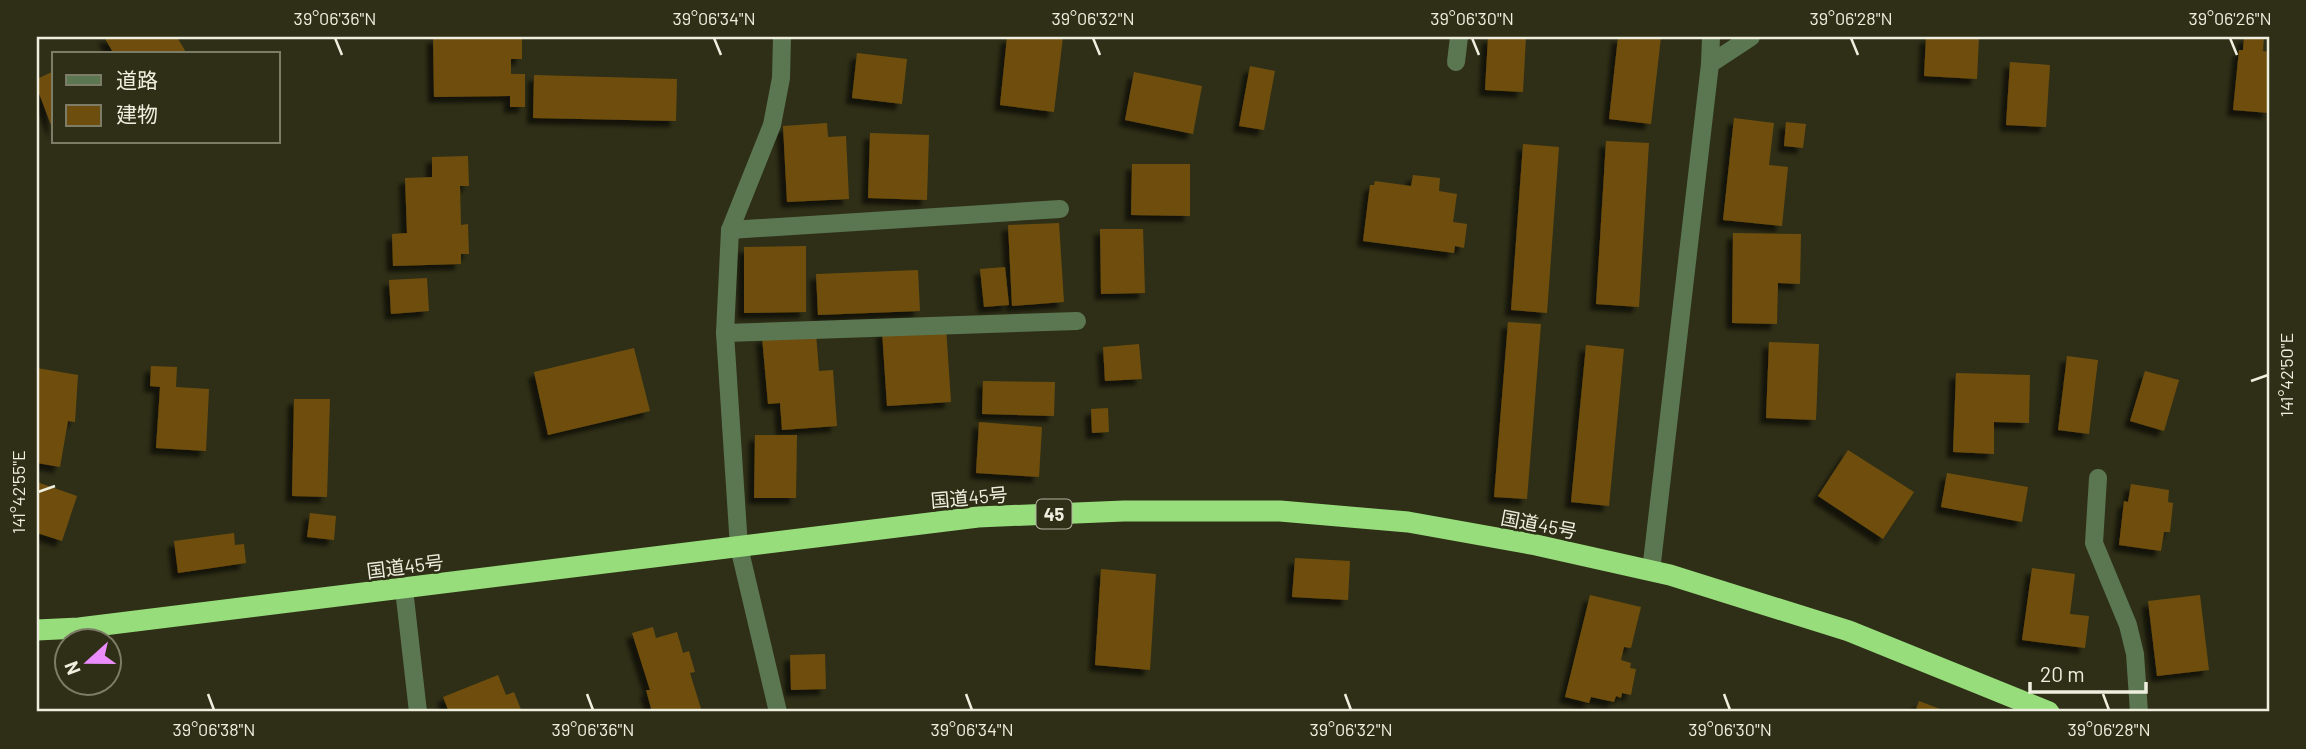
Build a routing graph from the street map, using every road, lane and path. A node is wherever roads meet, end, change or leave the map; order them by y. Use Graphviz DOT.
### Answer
graph roads {
  1 [pos="782,37"];
  2 [pos="1459,37"];
  3 [pos="1712,37"];
  4 [pos="1751,37"];
  5 [pos="1456,62"];
  6 [pos="1710,64"];
  7 [pos="1060,209"];
  8 [pos="730,230"];
  9 [pos="1077,321"];
  10 [pos="725,333"];
  11 [pos="2098,478"];
  12 [pos="739,547"];
  13 [pos="1651,571"];
  14 [pos="404,589"];
  15 [pos="37,629"];
  16 [pos="418,712"];
  17 [pos="778,712"];
  18 [pos="2049,712"];
  19 [pos="2139,712"];
  1 -- 8 [label="street"];
  2 -- 5 [label="street"];
  3 -- 6 [label="street"];
  4 -- 6 [label="street"];
  6 -- 13 [label="street"];
  7 -- 8 [label="street"];
  8 -- 10 [label="street"];
  9 -- 10 [label="street"];
  10 -- 12 [label="street"];
  11 -- 19 [label="street"];
  12 -- 13 [label="highway, 国道45号 / 45"];
  12 -- 14 [label="highway, 国道45号 / 45"];
  12 -- 17 [label="street"];
  13 -- 18 [label="highway, 国道45号 / 45"];
  14 -- 15 [label="highway, 国道45号 / 45"];
  14 -- 16 [label="street"];
}
